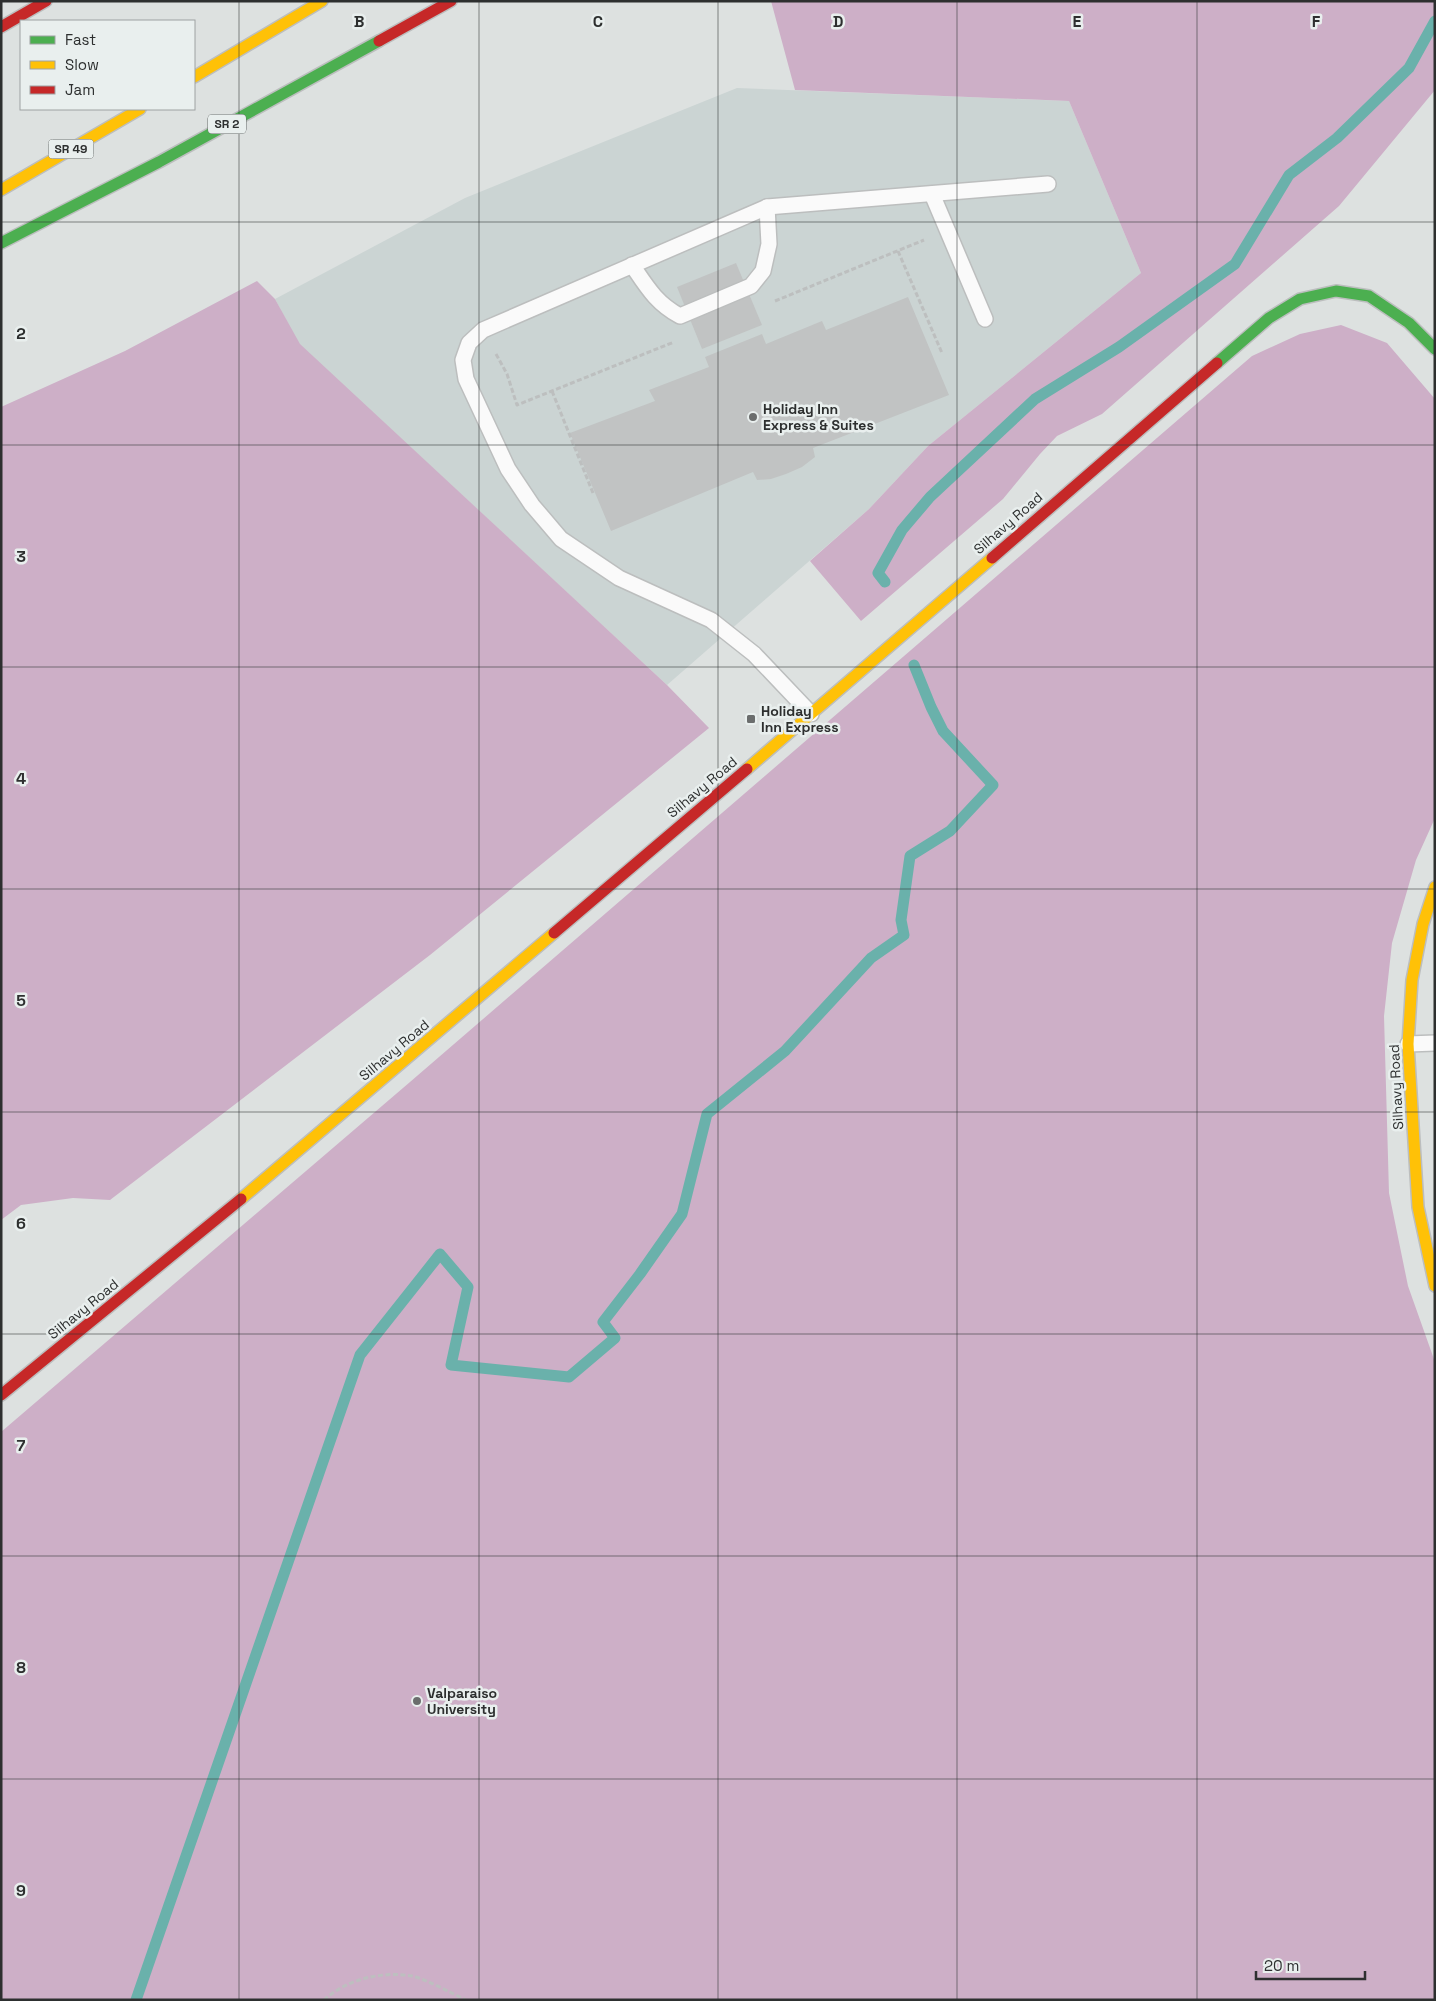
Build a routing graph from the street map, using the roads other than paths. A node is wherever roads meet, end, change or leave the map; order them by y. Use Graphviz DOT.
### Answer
graph roads {
  1 [pos="46,1"];
  2 [pos="322,1"];
  3 [pos="451,1"];
  4 [pos="1,28"];
  5 [pos="195,76"];
  6 [pos="138,110"];
  7 [pos="1048,184"];
  8 [pos="1,190"];
  9 [pos="932,194"];
  10 [pos="767,207"];
  11 [pos="1,243"];
  12 [pos="632,265"];
  13 [pos="985,319"];
  14 [pos="1435,349"];
  15 [pos="811,714"];
  16 [pos="1435,887"];
  17 [pos="1435,1043"];
  18 [pos="1408,1044"];
  19 [pos="1435,1286"];
  20 [pos="1,1395"];
  1 -- 4 [label="main road"];
  2 -- 5 [label="main road"];
  3 -- 11 [label="main road, SR 2"];
  6 -- 8 [label="main road, SR 49"];
  7 -- 9 [label="lane"];
  9 -- 10 [label="lane"];
  9 -- 13 [label="lane"];
  10 -- 12 [label="lane"];
  10 -- 12 [label="lane"];
  12 -- 15 [label="lane"];
  14 -- 15 [label="main road, Silhavy Road"];
  15 -- 20 [label="main road, Silhavy Road"];
  16 -- 18 [label="main road, Silhavy Road"];
  17 -- 18 [label="lane"];
  18 -- 19 [label="main road, Silhavy Road"];
}
